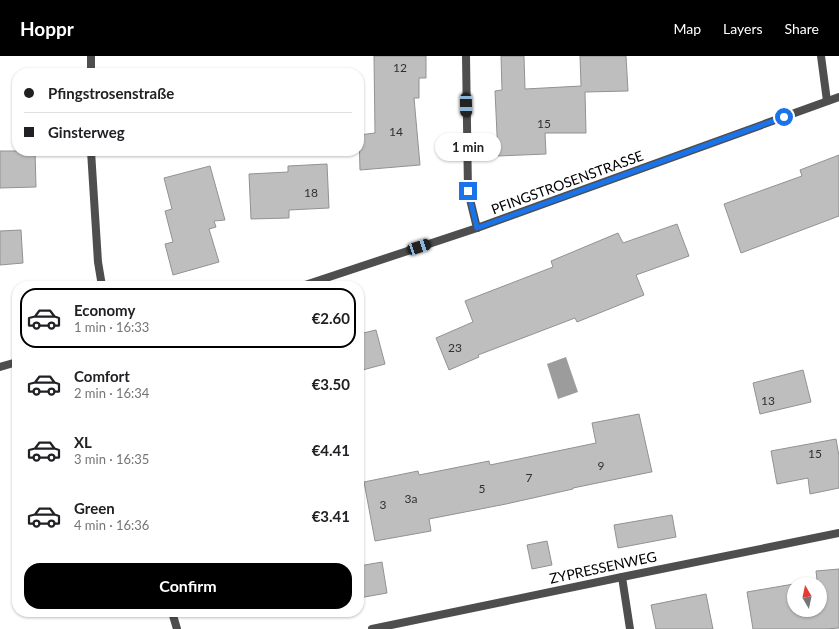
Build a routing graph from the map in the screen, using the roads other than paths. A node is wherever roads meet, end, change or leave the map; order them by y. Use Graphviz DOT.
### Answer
graph roads {
  1 [pos="91,56"];
  2 [pos="466,56"];
  3 [pos="821,56"];
  4 [pos="91,68"];
  5 [pos="839,97"];
  6 [pos="828,101"];
  7 [pos="92,156"];
  8 [pos="477,228"];
  9 [pos="101,281"];
  10 [pos="317,281"];
  11 [pos="12,363"];
  12 [pos="0,367"];
  13 [pos="839,533"];
  14 [pos="622,577"];
  15 [pos="173,617"];
  16 [pos="177,629"];
  17 [pos="372,629"];
  18 [pos="630,629"];
  1 -- 4 [label="street"];
  2 -- 8 [label="street"];
  3 -- 6 [label="street"];
  5 -- 6 [label="street, PFINGSTROSENSTRASSE"];
  6 -- 8 [label="street, PFINGSTROSENSTRASSE"];
  7 -- 9 [label="street"];
  8 -- 10 [label="street, PFINGSTROSENSTRASSE"];
  11 -- 12 [label="street"];
  13 -- 14 [label="street, ZYPRESSENWEG"];
  14 -- 17 [label="street, ZYPRESSENWEG"];
  14 -- 18 [label="street"];
  15 -- 16 [label="street"];
}
